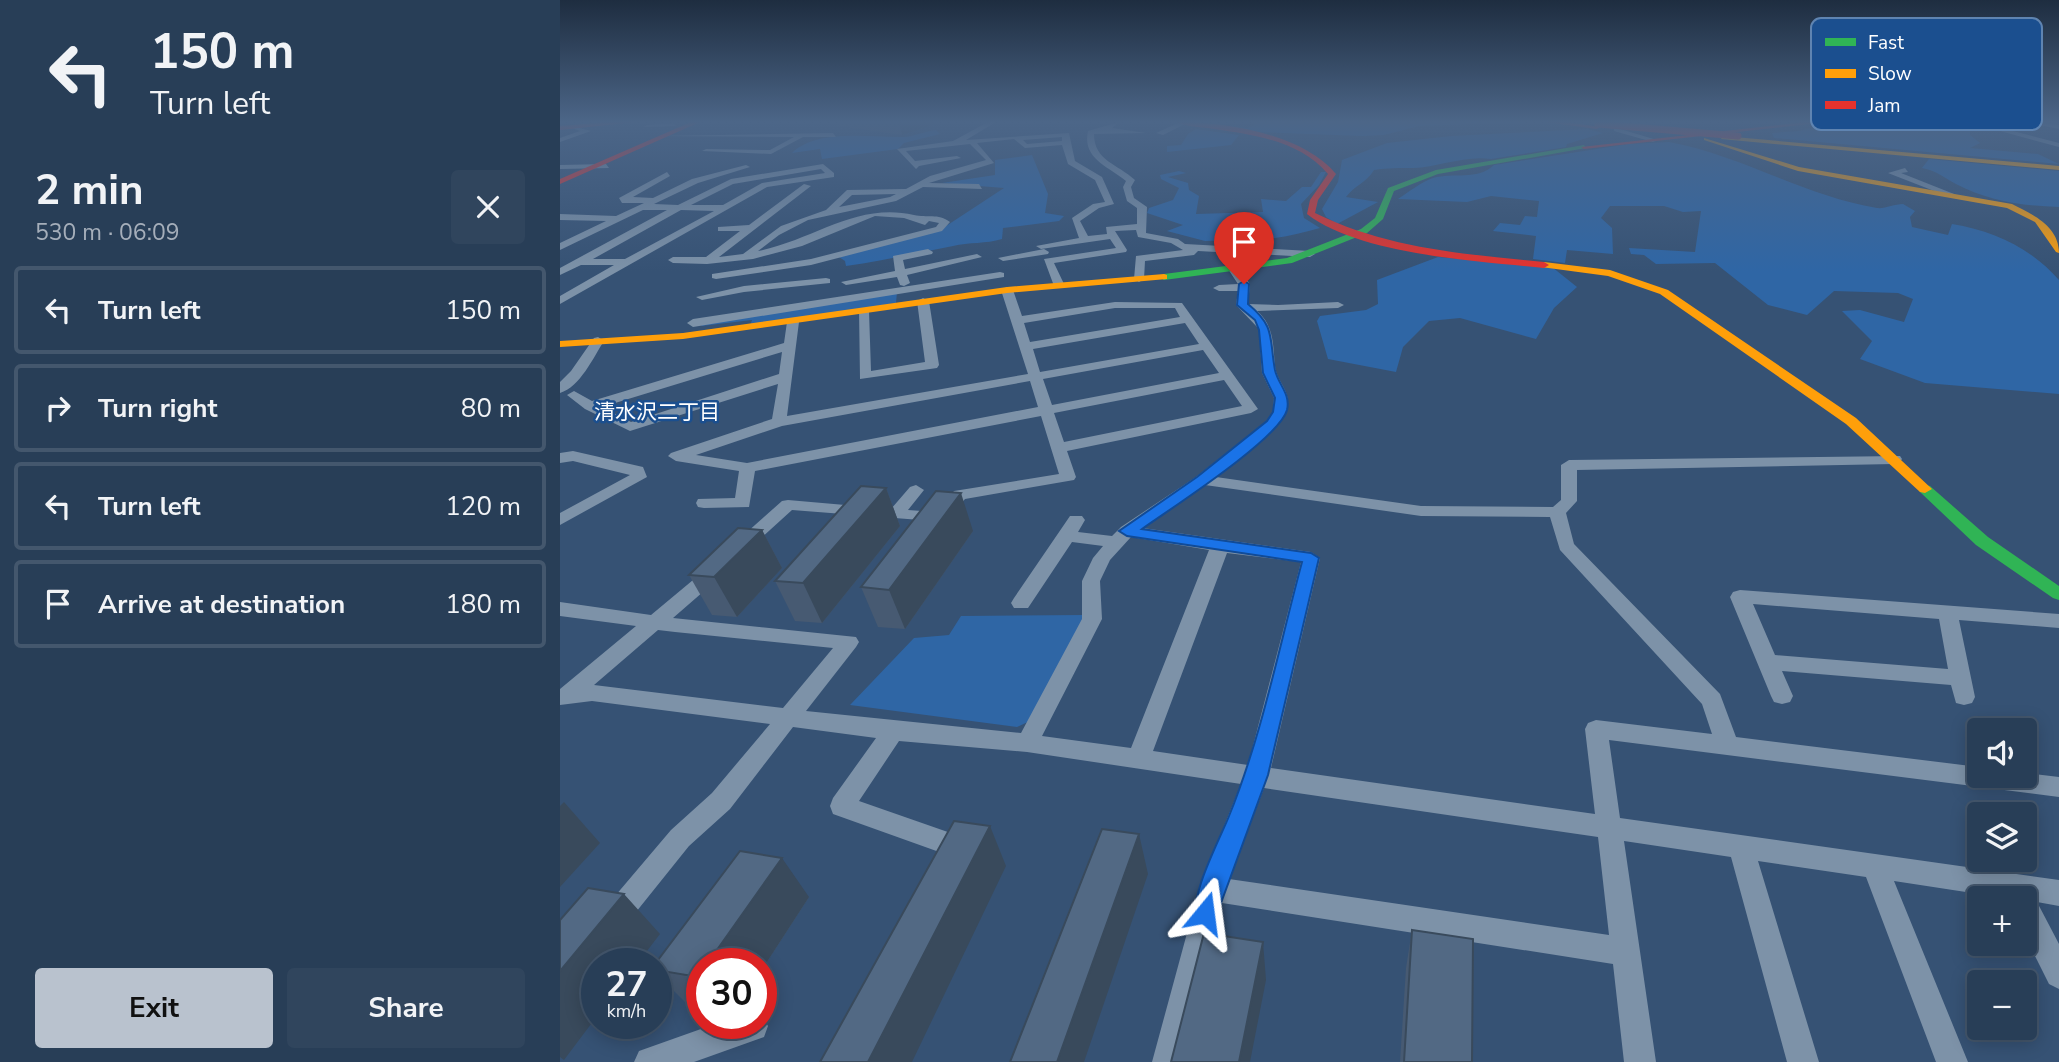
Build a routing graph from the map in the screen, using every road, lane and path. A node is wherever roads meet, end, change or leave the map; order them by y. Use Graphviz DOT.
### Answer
graph roads {
  1 [pos="580,172"];
  2 [pos="730,172"];
  3 [pos="783,172"];
  4 [pos="828,172"];
  5 [pos="955,172"];
  6 [pos="1087,172"];
  7 [pos="1118,172"];
  8 [pos="1330,172"];
  9 [pos="1442,172"];
  10 [pos="1814,172"];
  11 [pos="1898,172"];
  12 [pos="667,174"];
  13 [pos="560,182"];
  14 [pos="807,186"];
  15 [pos="979,187"];
  16 [pos="916,189"];
  17 [pos="1950,194"];
  18 [pos="654,200"];
  19 [pos="641,207"];
  20 [pos="683,207"];
  21 [pos="724,208"];
  22 [pos="829,212"];
  23 [pos="750,213"];
  24 [pos="773,213"];
  25 [pos="560,217"];
  26 [pos="577,218"];
  27 [pos="618,218"];
  28 [pos="560,226"];
  29 [pos="1139,227"];
  30 [pos="721,229"];
  31 [pos="753,229"];
  32 [pos="1356,235"];
  33 [pos="1113,236"];
  34 [pos="1085,240"];
  35 [pos="705,244"];
  36 [pos="731,244"];
  37 [pos="560,247"];
  38 [pos="1221,249"];
  39 [pos="1042,250"];
  40 [pos="2059,250"];
  41 [pos="928,252"];
  42 [pos="1310,254"];
  43 [pos="746,257"];
  44 [pos="977,257"];
  45 [pos="1003,258"];
  46 [pos="673,260"];
  47 [pos="709,260"];
  48 [pos="725,260"];
  49 [pos="560,262"];
  50 [pos="579,262"];
  51 [pos="627,262"];
  52 [pos="900,269"];
  53 [pos="1233,269"];
  54 [pos="866,271"];
  55 [pos="560,272"];
  56 [pos="716,276"];
  57 [pos="1139,279"];
  58 [pos="826,281"];
  59 [pos="846,282"];
  60 [pos="1004,282"];
  61 [pos="1058,284"];
  62 [pos="1244,286"];
  63 [pos="1219,288"];
  64 [pos="906,289"];
  65 [pos="702,297"];
  66 [pos="560,301"];
  67 [pos="923,301"];
  68 [pos="1338,305"];
  69 [pos="1245,307"];
  70 [pos="863,311"];
  71 [pos="1188,319"];
  72 [pos="1016,321"];
  73 [pos="793,322"];
  74 [pos="688,329"];
  75 [pos="598,341"];
  76 [pos="560,344"];
  77 [pos="791,345"];
  78 [pos="1207,346"];
  79 [pos="1024,347"];
  80 [pos="579,369"];
  81 [pos="560,372"];
  82 [pos="1228,375"];
  83 [pos="784,377"];
  84 [pos="1035,378"];
  85 [pos="560,383"];
  86 [pos="560,389"];
  87 [pos="574,396"];
  88 [pos="590,406"];
  89 [pos="1046,410"];
  90 [pos="779,422"];
  91 [pos="1058,448"];
  92 [pos="560,458"];
  93 [pos="1894,458"];
  94 [pos="747,468"];
  95 [pos="1202,481"];
  96 [pos="916,490"];
  97 [pos="704,503"];
  98 [pos="1557,512"];
  99 [pos="895,514"];
  100 [pos="560,520"];
  101 [pos="1121,537"];
  102 [pos="1220,546"];
  103 [pos="2059,594"];
  104 [pos="1021,603"];
  105 [pos="560,609"];
  106 [pos="1948,613"];
  107 [pos="654,620"];
  108 [pos="2059,621"];
  109 [pos="1767,662"];
  110 [pos="1782,696"];
  111 [pos="562,699"];
  112 [pos="789,716"];
  113 [pos="893,731"];
  114 [pos="1027,743"];
  115 [pos="1727,746"];
  116 [pos="1138,759"];
  117 [pos="1257,775"];
  118 [pos="2059,787"];
  119 [pos="1609,828"];
  120 [pos="956,846"];
  121 [pos="1741,847"];
  122 [pos="1875,866"];
  123 [pos="1968,886"];
  124 [pos="1212,888"];
  125 [pos="2059,893"];
  126 [pos="2037,895"];
  127 [pos="603,930"];
  128 [pos="2037,932"];
  129 [pos="1626,952"];
  130 [pos="2059,974"];
  131 [pos="715,1039"];
  132 [pos="649,1062"];
  133 [pos="1168,1062"];
  134 [pos="1640,1062"];
  135 [pos="1803,1062"];
  136 [pos="1952,1062"];
  1 -- 13 [label="main road"];
  2 -- 18 [label="street"];
  3 -- 20 [label="street"];
  4 -- 21 [label="street"];
  5 -- 16 [label="street"];
  6 -- 34 [label="street"];
  7 -- 29 [label="street"];
  8 -- 32 [label="main road"];
  9 -- 32 [label="main road"];
  10 -- 17 [label="main road"];
  11 -- 17 [label="street"];
  12 -- 18 [label="street"];
  14 -- 24 [label="street"];
  15 -- 16 [label="street"];
  16 -- 22 [label="street"];
  16 -- 22 [label="street"];
  17 -- 40 [label="main road"];
  18 -- 19 [label="street"];
  19 -- 20 [label="street"];
  19 -- 27 [label="street"];
  20 -- 21 [label="street"];
  20 -- 50 [label="street"];
  21 -- 51 [label="street"];
  22 -- 43 [label="street"];
  23 -- 24 [label="street"];
  24 -- 31 [label="street"];
  25 -- 26 [label="street"];
  26 -- 27 [label="street"];
  26 -- 28 [label="street"];
  27 -- 37 [label="street"];
  29 -- 33 [label="street"];
  29 -- 38 [label="street"];
  30 -- 31 [label="street"];
  31 -- 36 [label="street"];
  32 -- 42 [label="main road"];
  32 -- 93 [label="main road"];
  33 -- 34 [label="street"];
  33 -- 39 [label="street"];
  34 -- 39 [label="street"];
  35 -- 36 [label="street"];
  36 -- 47 [label="street"];
  38 -- 42 [label="street"];
  38 -- 57 [label="street"];
  39 -- 45 [label="street"];
  39 -- 61 [label="street"];
  41 -- 52 [label="street"];
  42 -- 53 [label="main road"];
  43 -- 48 [label="street"];
  43 -- 56 [label="street"];
  44 -- 52 [label="street"];
  46 -- 47 [label="street"];
  47 -- 48 [label="street"];
  48 -- 56 [label="street"];
  49 -- 50 [label="street"];
  50 -- 51 [label="street"];
  50 -- 55 [label="street"];
  51 -- 66 [label="street"];
  52 -- 54 [label="street"];
  52 -- 59 [label="street"];
  52 -- 64 [label="street"];
  53 -- 57 [label="main road"];
  53 -- 62 [label="street"];
  56 -- 65 [label="street"];
  57 -- 61 [label="main road"];
  58 -- 65 [label="street"];
  60 -- 61 [label="main road"];
  60 -- 64 [label="street"];
  60 -- 67 [label="main road"];
  60 -- 72 [label="street"];
  62 -- 63 [label="street"];
  62 -- 69 [label="street"];
  64 -- 74 [label="street"];
  65 -- 74 [label="street"];
  67 -- 70 [label="main road"];
  67 -- 70 [label="street"];
  68 -- 69 [label="street"];
  69 -- 95 [label="street"];
  70 -- 73 [label="main road"];
  71 -- 72 [label="street"];
  71 -- 78 [label="street"];
  71 -- 79 [label="street"];
  72 -- 79 [label="street"];
  73 -- 74 [label="main road"];
  73 -- 77 [label="street"];
  74 -- 75 [label="main road"];
  75 -- 76 [label="main road"];
  75 -- 80 [label="street"];
  77 -- 83 [label="street"];
  77 -- 88 [label="street"];
  78 -- 82 [label="street"];
  78 -- 84 [label="street"];
  79 -- 84 [label="street"];
  80 -- 81 [label="street"];
  80 -- 85 [label="street"];
  80 -- 86 [label="street"];
  82 -- 89 [label="street"];
  82 -- 91 [label="street"];
  83 -- 88 [label="street"];
  83 -- 90 [label="street"];
  84 -- 89 [label="street"];
  84 -- 90 [label="street"];
  87 -- 88 [label="street"];
  89 -- 91 [label="street"];
  89 -- 94 [label="street"];
  90 -- 94 [label="street"];
  91 -- 99 [label="street"];
  92 -- 100 [label="street"];
  93 -- 98 [label="street"];
  93 -- 103 [label="main road"];
  94 -- 97 [label="street"];
  95 -- 98 [label="street"];
  95 -- 101 [label="street"];
  96 -- 99 [label="street"];
  98 -- 115 [label="street"];
  99 -- 107 [label="street"];
  101 -- 102 [label="street"];
  101 -- 104 [label="street"];
  101 -- 114 [label="street"];
  102 -- 116 [label="street"];
  102 -- 117 [label="street"];
  105 -- 107 [label="street"];
  106 -- 108 [label="street"];
  106 -- 109 [label="street"];
  106 -- 109 [label="street"];
  107 -- 111 [label="street"];
  107 -- 112 [label="street"];
  109 -- 110 [label="street"];
  111 -- 112 [label="street"];
  112 -- 113 [label="street"];
  112 -- 127 [label="street"];
  113 -- 114 [label="street"];
  113 -- 120 [label="street"];
  114 -- 116 [label="street"];
  115 -- 118 [label="street"];
  115 -- 119 [label="street"];
  116 -- 117 [label="street"];
  117 -- 119 [label="street"];
  117 -- 124 [label="street"];
  119 -- 121 [label="street"];
  119 -- 129 [label="street"];
  121 -- 122 [label="street"];
  121 -- 135 [label="street"];
  122 -- 123 [label="street"];
  122 -- 136 [label="street"];
  124 -- 129 [label="street"];
  124 -- 133 [label="street"];
  125 -- 126 [label="street"];
  128 -- 130 [label="street"];
  129 -- 134 [label="street"];
  131 -- 132 [label="street"];
}
